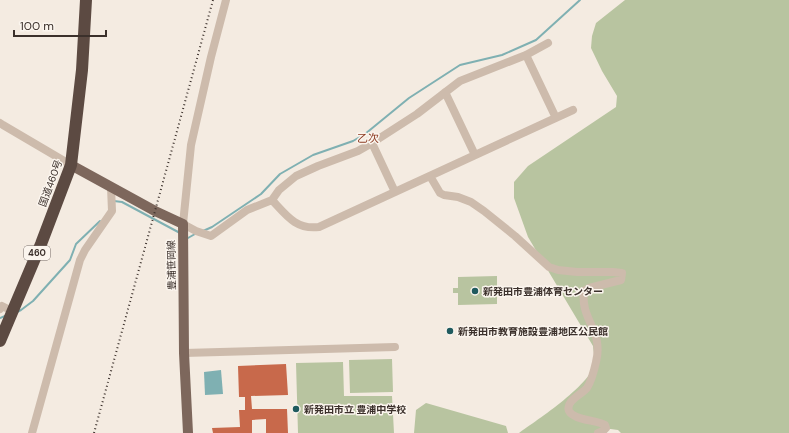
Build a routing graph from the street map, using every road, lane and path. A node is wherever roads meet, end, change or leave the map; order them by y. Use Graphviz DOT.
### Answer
graph roads {
  1 [pos="86,0"];
  2 [pos="226,0"];
  3 [pos="548,43"];
  4 [pos="526,55"];
  5 [pos="445,92"];
  6 [pos="573,110"];
  7 [pos="556,118"];
  8 [pos="0,122"];
  9 [pos="372,143"];
  10 [pos="475,155"];
  11 [pos="71,165"];
  12 [pos="430,176"];
  13 [pos="111,187"];
  14 [pos="394,192"];
  15 [pos="272,200"];
  16 [pos="183,224"];
  17 [pos="6,310"];
  18 [pos="0,341"];
  19 [pos="395,347"];
  20 [pos="184,353"];
  21 [pos="32,433"];
  22 [pos="188,433"];
  23 [pos="598,433"];
  1 -- 11 [label="highway, 国道460号 / 460"];
  2 -- 16 [label="street"];
  3 -- 4 [label="street"];
  4 -- 5 [label="street"];
  4 -- 7 [label="street"];
  5 -- 9 [label="street"];
  5 -- 10 [label="street"];
  6 -- 7 [label="street"];
  7 -- 10 [label="street"];
  8 -- 11 [label="street"];
  9 -- 14 [label="street"];
  9 -- 15 [label="street"];
  10 -- 12 [label="street"];
  11 -- 13 [label="main road"];
  11 -- 17 [label="highway, 国道460号 / 460"];
  12 -- 14 [label="street"];
  12 -- 23 [label="street"];
  13 -- 16 [label="main road"];
  13 -- 21 [label="street"];
  14 -- 15 [label="street"];
  15 -- 16 [label="street"];
  16 -- 20 [label="main road, 豊浦笹岡線"];
  17 -- 18 [label="highway, 国道460号 / 460"];
  19 -- 20 [label="street"];
  20 -- 22 [label="main road, 豊浦笹岡線"];
}
